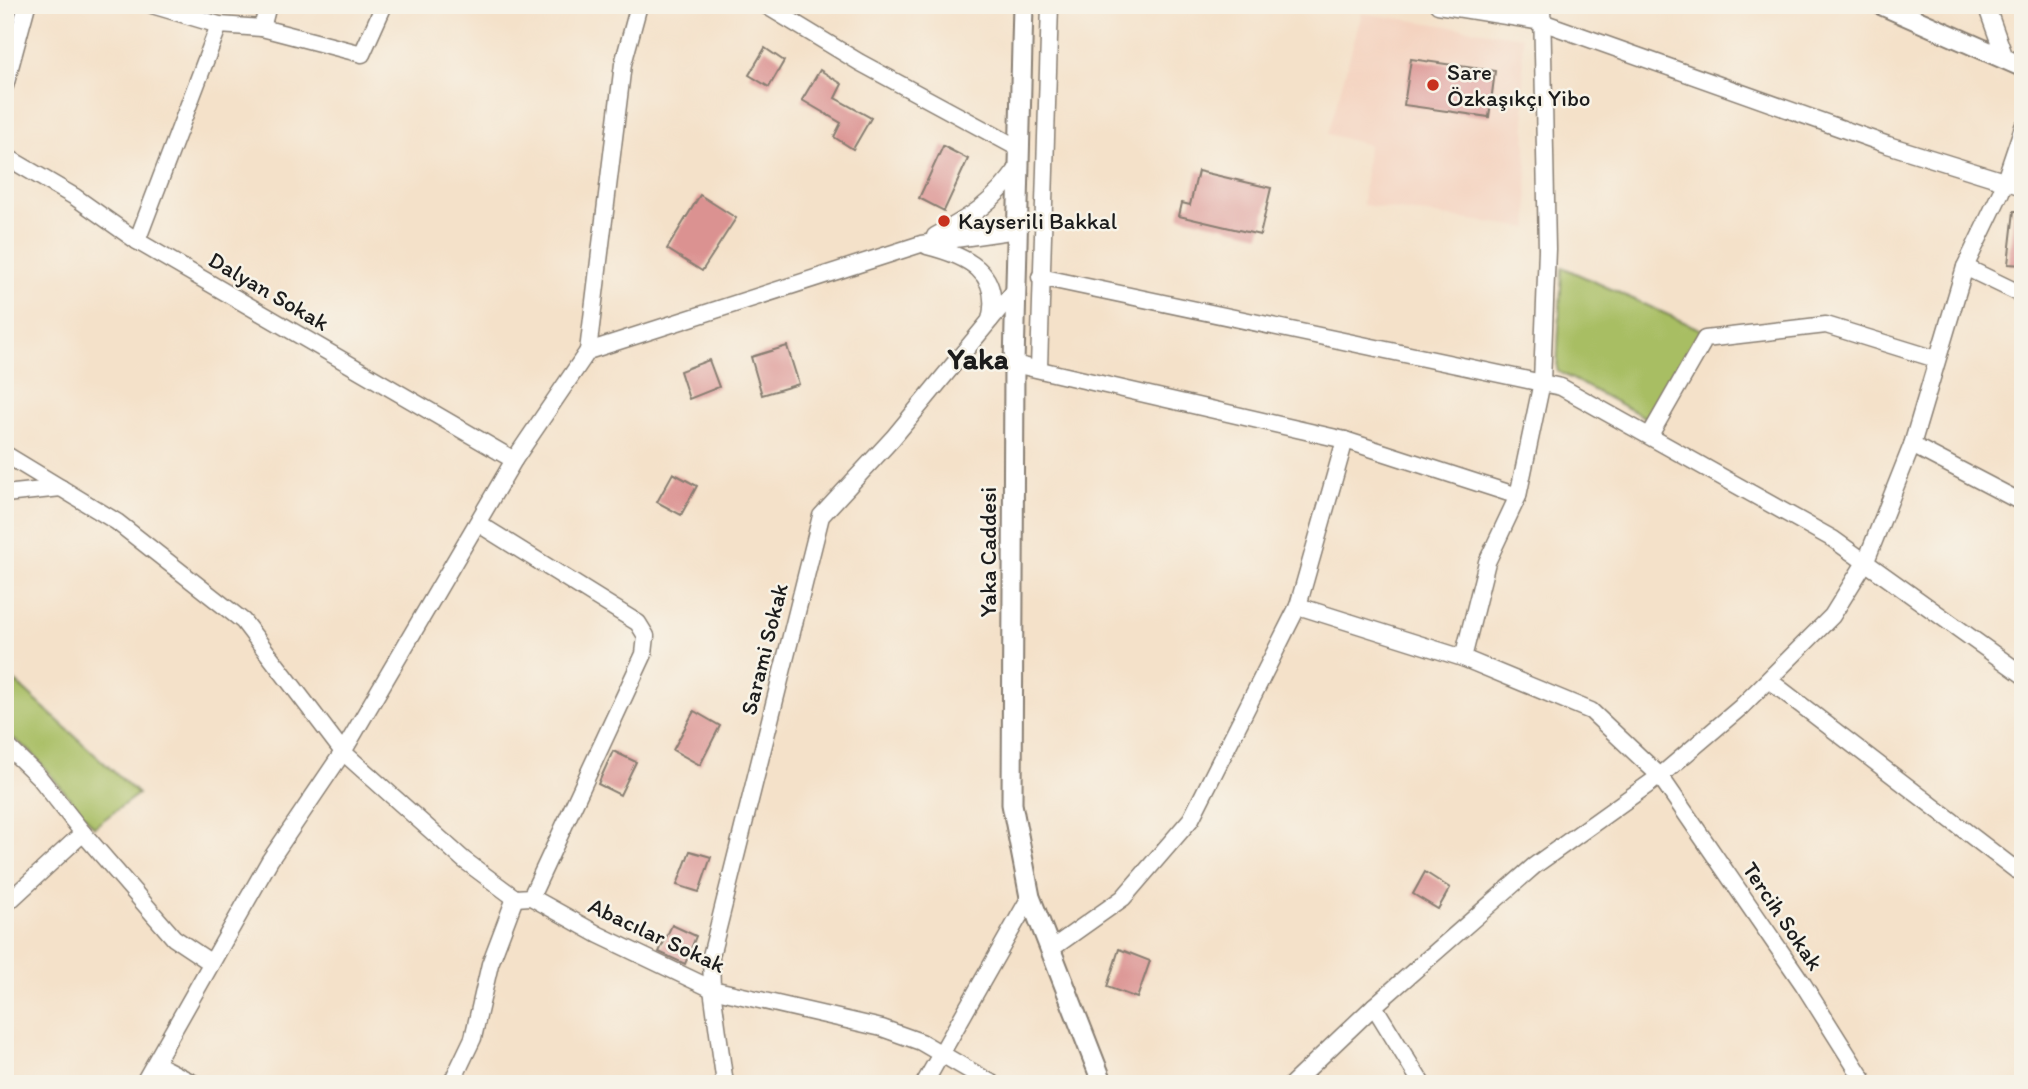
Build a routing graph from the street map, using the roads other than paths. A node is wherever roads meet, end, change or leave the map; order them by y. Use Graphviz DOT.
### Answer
graph roads {
  1 [pos="27,5"];
  2 [pos="152,5"];
  3 [pos="268,5"];
  4 [pos="384,5"];
  5 [pos="639,5"];
  6 [pos="765,5"];
  7 [pos="1023,5"];
  8 [pos="1050,5"];
  9 [pos="1438,5"];
  10 [pos="1882,5"];
  11 [pos="1986,5"];
  12 [pos="1542,14"];
  13 [pos="219,25"];
  14 [pos="262,28"];
  15 [pos="2005,58"];
  16 [pos="2023,67"];
  17 [pos="5,86"];
  18 [pos="2023,127"];
  19 [pos="1018,148"];
  20 [pos="5,156"];
  21 [pos="1018,168"];
  22 [pos="2004,182"];
  23 [pos="2023,187"];
  24 [pos="1017,230"];
  25 [pos="137,241"];
  26 [pos="921,244"];
  27 [pos="1965,267"];
  28 [pos="1040,277"];
  29 [pos="1015,290"];
  30 [pos="2023,295"];
  31 [pos="989,325"];
  32 [pos="588,351"];
  33 [pos="1936,359"];
  34 [pos="1014,363"];
  35 [pos="1039,368"];
  36 [pos="1542,383"];
  37 [pos="1650,435"];
  38 [pos="1345,440"];
  39 [pos="1912,445"];
  40 [pos="5,454"];
  41 [pos="514,460"];
  42 [pos="61,488"];
  43 [pos="5,494"];
  44 [pos="1518,496"];
  45 [pos="2023,503"];
  46 [pos="479,524"];
  47 [pos="1866,561"];
  48 [pos="1298,606"];
  49 [pos="1463,658"];
  50 [pos="2023,675"];
  51 [pos="1770,681"];
  52 [pos="5,744"];
  53 [pos="343,752"];
  54 [pos="1660,776"];
  55 [pos="83,833"];
  56 [pos="2016,870"];
  57 [pos="523,897"];
  58 [pos="1030,897"];
  59 [pos="5,905"];
  60 [pos="1051,949"];
  61 [pos="210,962"];
  62 [pos="712,989"];
  63 [pos="1374,1006"];
  64 [pos="942,1055"];
  65 [pos="156,1063"];
  66 [pos="143,1084"];
  67 [pos="195,1084"];
  68 [pos="451,1084"];
  69 [pos="725,1084"];
  70 [pos="924,1084"];
  71 [pos="993,1084"];
  72 [pos="1103,1084"];
  73 [pos="1292,1084"];
  74 [pos="1422,1084"];
  75 [pos="1866,1084"];
  1 -- 17 [label="street"];
  2 -- 13 [label="street"];
  3 -- 14 [label="street"];
  4 -- 14 [label="street"];
  5 -- 32 [label="street"];
  6 -- 19 [label="street"];
  7 -- 19 [label="street, Yaka Caddesi"];
  8 -- 28 [label="street"];
  9 -- 12 [label="street"];
  10 -- 15 [label="street"];
  11 -- 15 [label="street"];
  12 -- 22 [label="street"];
  12 -- 36 [label="street"];
  13 -- 14 [label="street"];
  13 -- 25 [label="street"];
  15 -- 16 [label="street"];
  18 -- 22 [label="street"];
  19 -- 21 [label="street, Yaka Caddesi"];
  20 -- 25 [label="street, Dalyan Sokak"];
  21 -- 24 [label="street, Yaka Caddesi"];
  21 -- 26 [label="street"];
  22 -- 23 [label="street"];
  22 -- 27 [label="street"];
  24 -- 26 [label="street"];
  24 -- 29 [label="street, Yaka Caddesi"];
  25 -- 41 [label="street, Dalyan Sokak"];
  26 -- 31 [label="street"];
  26 -- 32 [label="street"];
  27 -- 30 [label="street"];
  27 -- 33 [label="street"];
  28 -- 35 [label="street"];
  28 -- 36 [label="street"];
  29 -- 31 [label="street, Sarami Sokak"];
  29 -- 34 [label="street, Yaka Caddesi"];
  31 -- 62 [label="street, Sarami Sokak"];
  32 -- 41 [label="street"];
  33 -- 37 [label="street"];
  33 -- 39 [label="street"];
  34 -- 35 [label="street"];
  34 -- 58 [label="street, Yaka Caddesi"];
  35 -- 38 [label="street"];
  36 -- 37 [label="street"];
  36 -- 44 [label="street"];
  37 -- 47 [label="street"];
  38 -- 44 [label="street"];
  38 -- 48 [label="street"];
  39 -- 45 [label="street"];
  39 -- 47 [label="street"];
  40 -- 42 [label="street, Abacılar Sokak"];
  41 -- 46 [label="street"];
  42 -- 43 [label="street"];
  42 -- 53 [label="street, Abacılar Sokak"];
  44 -- 49 [label="street"];
  46 -- 53 [label="street"];
  46 -- 57 [label="street"];
  47 -- 50 [label="street"];
  47 -- 51 [label="street"];
  48 -- 49 [label="street, Tercih Sokak"];
  48 -- 60 [label="street"];
  49 -- 54 [label="street, Tercih Sokak"];
  51 -- 54 [label="street"];
  51 -- 56 [label="street"];
  52 -- 55 [label="street"];
  53 -- 57 [label="street, Abacılar Sokak"];
  53 -- 61 [label="street"];
  54 -- 63 [label="street"];
  54 -- 75 [label="street, Tercih Sokak"];
  55 -- 59 [label="street"];
  55 -- 61 [label="street"];
  57 -- 62 [label="street, Abacılar Sokak"];
  57 -- 68 [label="street"];
  58 -- 60 [label="street, Yaka Caddesi"];
  58 -- 64 [label="street"];
  60 -- 72 [label="street, Yaka Caddesi"];
  61 -- 65 [label="street"];
  62 -- 64 [label="street, Abacılar Sokak"];
  62 -- 69 [label="street, Sarami Sokak"];
  63 -- 73 [label="street"];
  63 -- 74 [label="street"];
  64 -- 70 [label="street"];
  64 -- 71 [label="street, Abacılar Sokak"];
  65 -- 66 [label="street"];
  65 -- 67 [label="street"];
}
